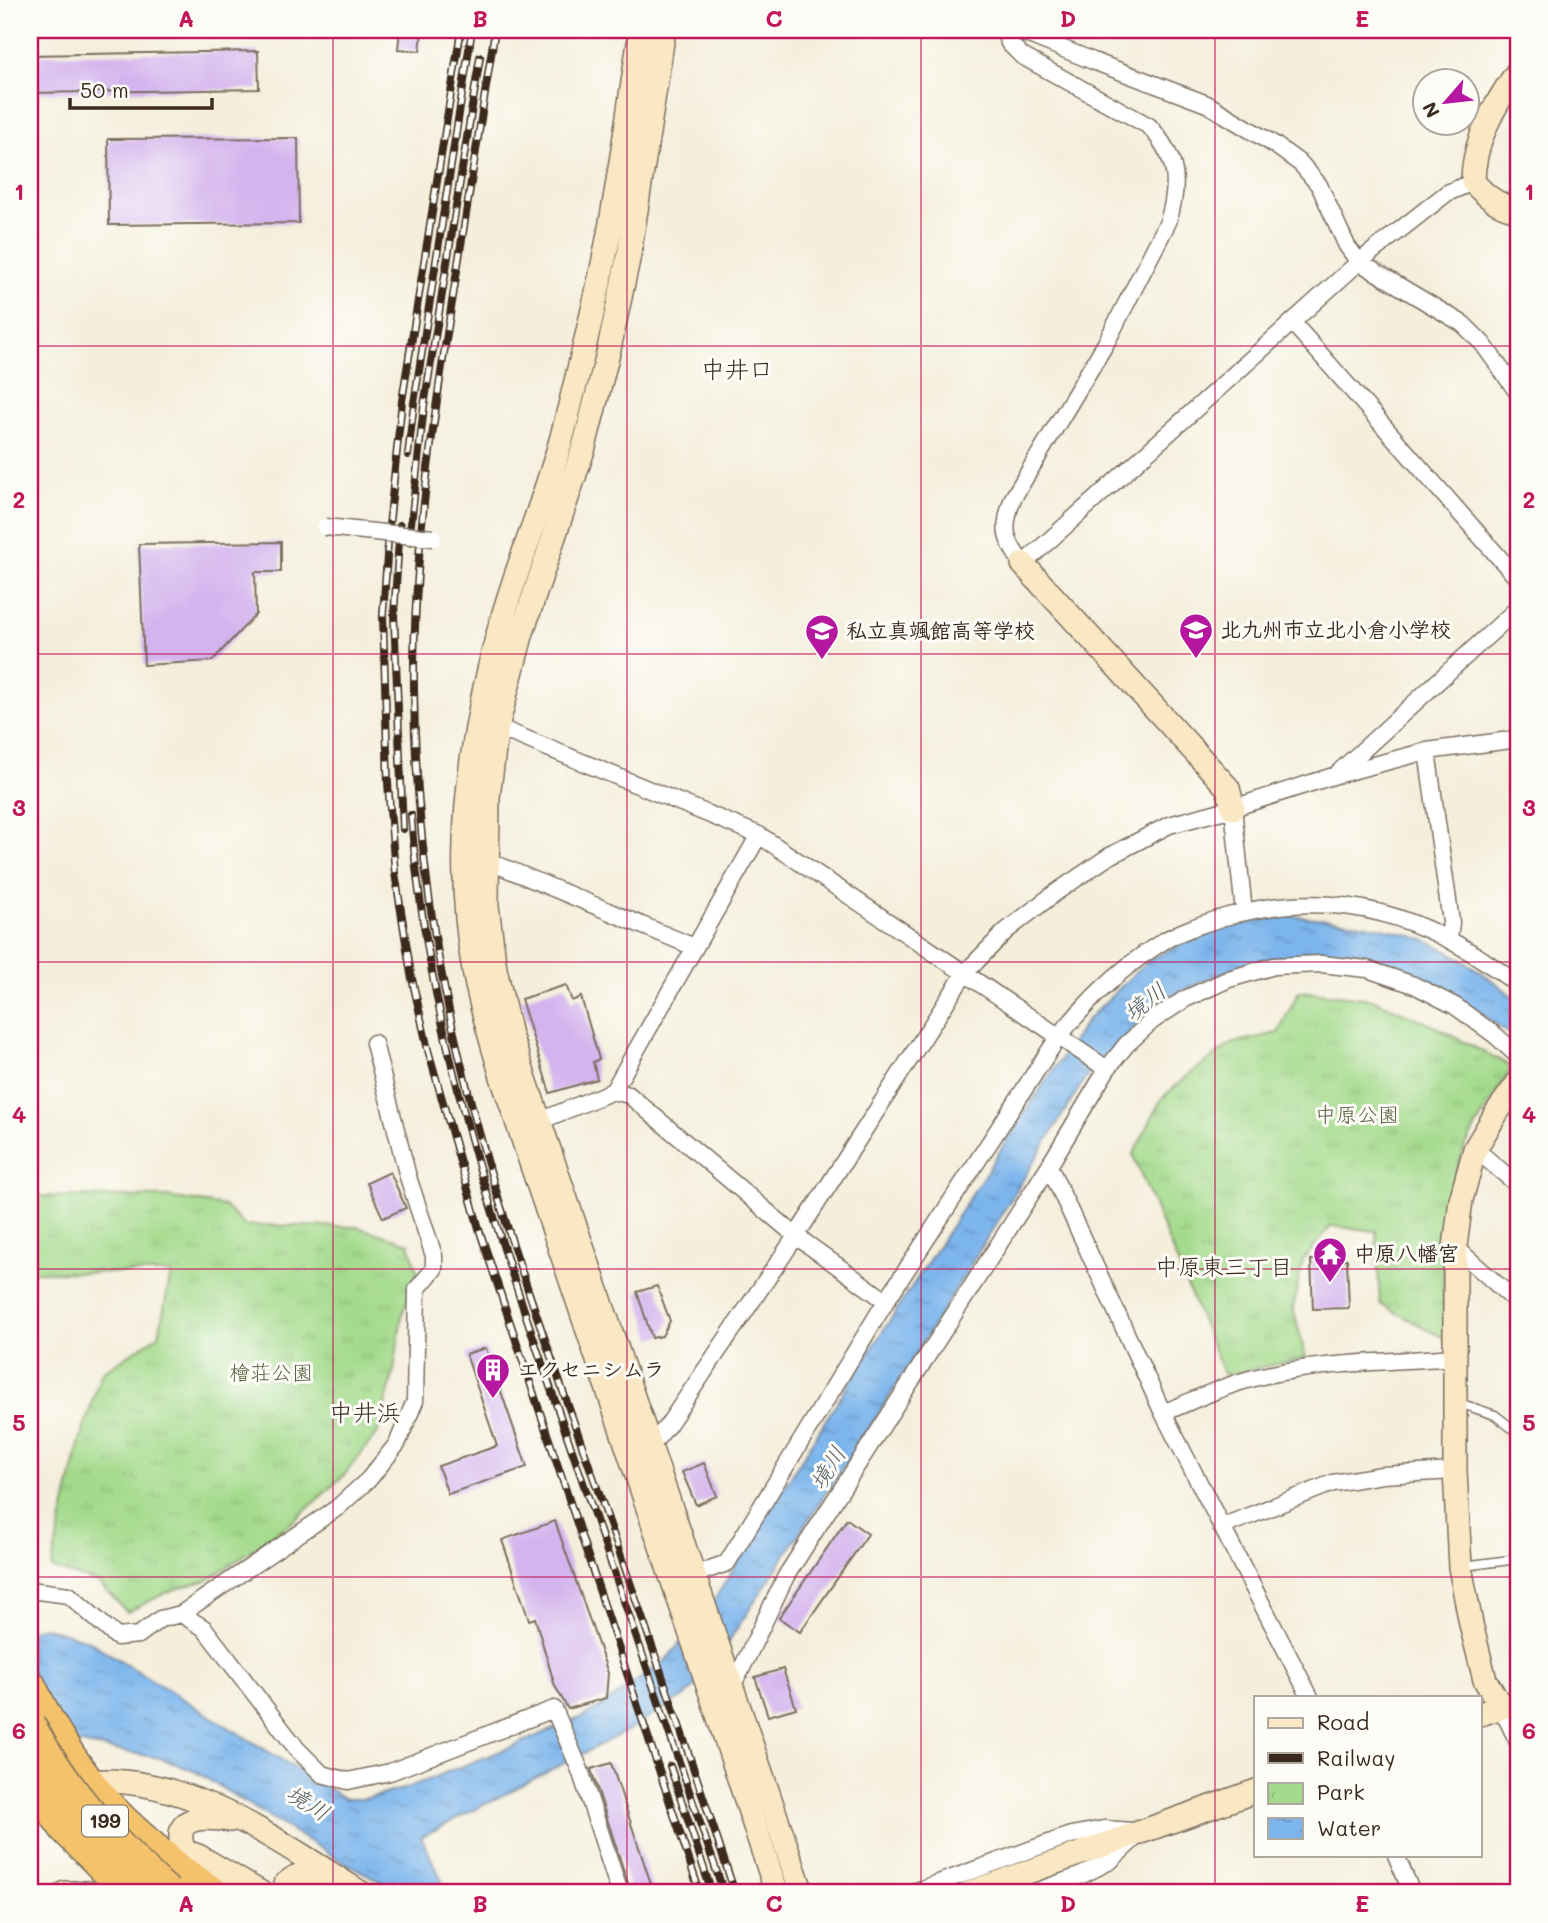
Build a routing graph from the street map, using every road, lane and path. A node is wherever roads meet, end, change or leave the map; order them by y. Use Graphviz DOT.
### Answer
graph roads {
  1 [pos="641,30"];
  2 [pos="664,30"];
  3 [pos="1004,30"];
  4 [pos="1017,30"];
  5 [pos="1518,71"];
  6 [pos="1473,182"];
  7 [pos="1518,210"];
  8 [pos="1359,262"];
  9 [pos="1292,322"];
  10 [pos="1512,374"];
  11 [pos="1518,393"];
  12 [pos="325,527"];
  13 [pos="433,538"];
  14 [pos="1024,564"];
  15 [pos="1518,579"];
  16 [pos="1518,608"];
  17 [pos="497,727"];
  18 [pos="1518,740"];
  19 [pos="1427,751"];
  20 [pos="1336,775"];
  21 [pos="1233,808"];
  22 [pos="759,835"];
  23 [pos="486,863"];
  24 [pos="1244,912"];
  25 [pos="1449,939"];
  26 [pos="694,947"];
  27 [pos="965,972"];
  28 [pos="1518,985"];
  29 [pos="1062,1038"];
  30 [pos="374,1043"];
  31 [pos="1518,1056"];
  32 [pos="1105,1068"];
  33 [pos="1518,1083"];
  34 [pos="613,1091"];
  35 [pos="529,1125"];
  36 [pos="1475,1149"];
  37 [pos="1049,1166"];
  38 [pos="1518,1185"];
  39 [pos="796,1236"];
  40 [pos="1455,1247"];
  41 [pos="886,1301"];
  42 [pos="1518,1303"];
  43 [pos="1455,1357"];
  44 [pos="1455,1402"];
  45 [pos="1163,1413"];
  46 [pos="1518,1433"];
  47 [pos="649,1448"];
  48 [pos="1455,1471"];
  49 [pos="1221,1527"];
  50 [pos="1518,1559"];
  51 [pos="1460,1567"];
  52 [pos="693,1575"];
  53 [pos="30,1590"];
  54 [pos="181,1614"];
  55 [pos="722,1679"];
  56 [pos="30,1684"];
  57 [pos="1309,1696"];
  58 [pos="1500,1708"];
  59 [pos="30,1725"];
  60 [pos="1518,1742"];
  61 [pos="33,1765"];
  62 [pos="75,1783"];
  63 [pos="1254,1792"];
  64 [pos="30,1793"];
  65 [pos="244,1822"];
  66 [pos="1142,1832"];
  67 [pos="1396,1856"];
  68 [pos="177,1871"];
  69 [pos="354,1889"];
  70 [pos="65,1893"];
  71 [pos="88,1893"];
  72 [pos="128,1893"];
  73 [pos="214,1893"];
  74 [pos="221,1893"];
  75 [pos="261,1893"];
  76 [pos="287,1893"];
  77 [pos="620,1893"];
  78 [pos="777,1893"];
  79 [pos="802,1893"];
  80 [pos="911,1893"];
  81 [pos="969,1893"];
  82 [pos="1032,1893"];
  83 [pos="1412,1893"];
  1 -- 35 [label="street"];
  2 -- 17 [label="street"];
  3 -- 14 [label="street"];
  4 -- 8 [label="street"];
  5 -- 6 [label="street"];
  6 -- 7 [label="street"];
  6 -- 8 [label="street"];
  8 -- 9 [label="street"];
  8 -- 10 [label="street"];
  9 -- 14 [label="street"];
  9 -- 15 [label="street"];
  10 -- 11 [label="street"];
  12 -- 13 [label="street, bridge"];
  14 -- 21 [label="street"];
  16 -- 20 [label="street"];
  17 -- 22 [label="street"];
  17 -- 23 [label="street"];
  18 -- 19 [label="street"];
  19 -- 20 [label="street"];
  19 -- 25 [label="street"];
  20 -- 21 [label="street"];
  21 -- 24 [label="street"];
  21 -- 27 [label="street"];
  22 -- 26 [label="street"];
  22 -- 27 [label="street"];
  23 -- 26 [label="street"];
  23 -- 35 [label="street"];
  24 -- 25 [label="street"];
  24 -- 29 [label="street"];
  25 -- 28 [label="street"];
  26 -- 34 [label="street"];
  27 -- 29 [label="street"];
  27 -- 39 [label="street"];
  29 -- 32 [label="street"];
  29 -- 41 [label="street"];
  30 -- 54 [label="street"];
  31 -- 32 [label="street"];
  32 -- 37 [label="street"];
  33 -- 36 [label="street"];
  34 -- 35 [label="street"];
  34 -- 39 [label="street"];
  35 -- 47 [label="street"];
  35 -- 55 [label="street"];
  36 -- 38 [label="street"];
  36 -- 40 [label="street"];
  37 -- 45 [label="street"];
  37 -- 55 [label="street"];
  39 -- 41 [label="street"];
  39 -- 47 [label="street"];
  40 -- 42 [label="street"];
  40 -- 43 [label="street"];
  41 -- 52 [label="street"];
  43 -- 44 [label="street"];
  43 -- 45 [label="street"];
  44 -- 46 [label="lane"];
  44 -- 48 [label="street"];
  45 -- 49 [label="street"];
  47 -- 52 [label="street"];
  48 -- 49 [label="street"];
  48 -- 51 [label="street"];
  49 -- 57 [label="street"];
  50 -- 51 [label="lane"];
  51 -- 58 [label="street"];
  52 -- 55 [label="street"];
  53 -- 54 [label="street"];
  54 -- 77 [label="street"];
  55 -- 78 [label="street"];
  55 -- 79 [label="street"];
  56 -- 62 [label="highway, 199"];
  58 -- 60 [label="street"];
  59 -- 68 [label="highway, bridge"];
  61 -- 62 [label="highway, 199"];
  61 -- 72 [label="highway, bridge"];
  62 -- 64 [label="street"];
  62 -- 65 [label="street"];
  62 -- 68 [label="highway, 199"];
  62 -- 68 [label="highway, 199"];
  63 -- 66 [label="street"];
  65 -- 68 [label="street"];
  65 -- 69 [label="street"];
  66 -- 80 [label="street"];
  66 -- 81 [label="street"];
  66 -- 82 [label="street"];
  67 -- 83 [label="street"];
  68 -- 73 [label="highway, 199"];
  68 -- 74 [label="street"];
  68 -- 75 [label="street"];
  69 -- 76 [label="street"];
  70 -- 71 [label="street"];
}
